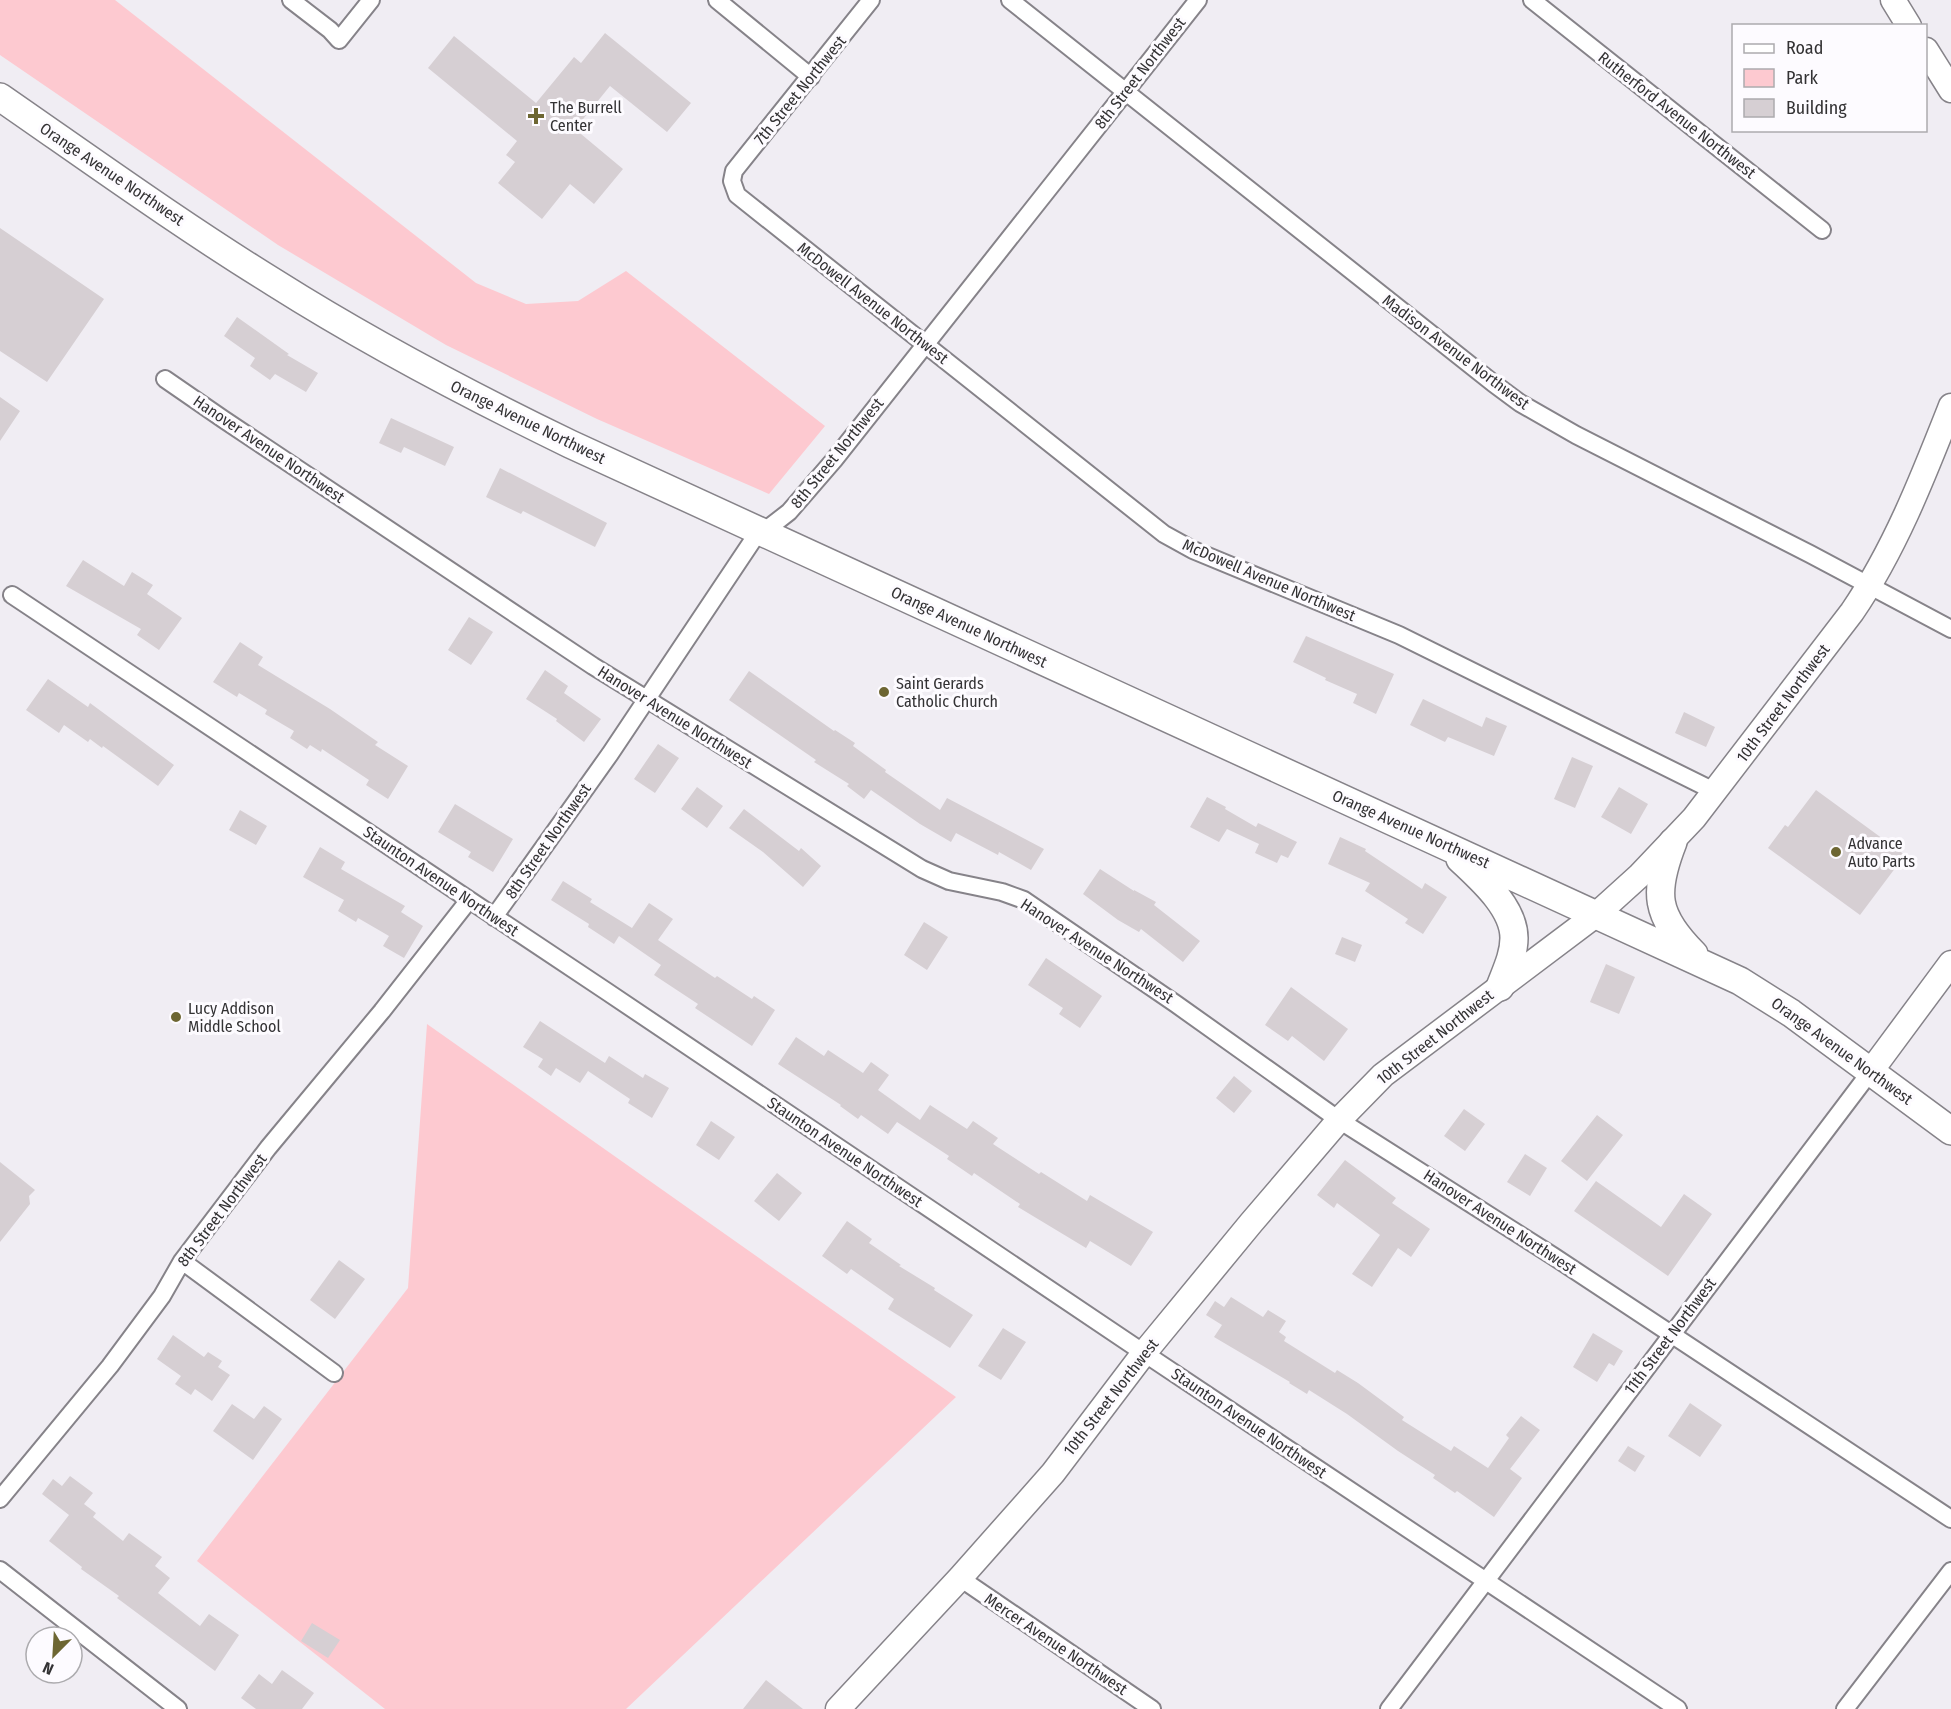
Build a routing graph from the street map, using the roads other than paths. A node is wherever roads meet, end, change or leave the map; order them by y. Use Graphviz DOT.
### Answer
graph roads {
  1 [pos="291,0"];
  2 [pos="371,0"];
  3 [pos="717,0"];
  4 [pos="871,0"];
  5 [pos="1010,0"];
  6 [pos="1198,0"];
  7 [pos="1532,0"];
  8 [pos="1893,0"];
  9 [pos="1908,24"];
  10 [pos="1927,52"];
  11 [pos="811,77"];
  12 [pos="1951,90"];
  13 [pos="1126,91"];
  14 [pos="0,97"];
  15 [pos="732,181"];
  16 [pos="1822,230"];
  17 [pos="925,344"];
  18 [pos="165,379"];
  19 [pos="1951,406"];
  20 [pos="763,531"];
  21 [pos="1869,586"];
  22 [pos="12,595"];
  23 [pos="1951,629"];
  24 [pos="647,700"];
  25 [pos="1716,792"];
  26 [pos="1673,842"];
  27 [pos="1444,844"];
  28 [pos="468,900"];
  29 [pos="1597,914"];
  30 [pos="494,917"];
  31 [pos="1701,962"];
  32 [pos="1951,963"];
  33 [pos="1500,987"];
  34 [pos="1871,1071"];
  35 [pos="1339,1120"];
  36 [pos="1951,1131"];
  37 [pos="182,1261"];
  38 [pos="1672,1333"];
  39 [pos="1144,1353"];
  40 [pos="334,1373"];
  41 [pos="0,1499"];
  42 [pos="1951,1519"];
  43 [pos="0,1570"];
  44 [pos="1951,1571"];
  45 [pos="960,1578"];
  46 [pos="1485,1579"];
  47 [pos="178,1709"];
  48 [pos="838,1709"];
  49 [pos="1152,1709"];
  50 [pos="1389,1709"];
  51 [pos="1678,1709"];
  52 [pos="1845,1709"];
  1 -- 2 [label="street"];
  3 -- 11 [label="street"];
  4 -- 11 [label="street, 7th Street Northwest"];
  5 -- 13 [label="street, Madison Avenue Northwest"];
  6 -- 13 [label="street, 8th Street Northwest"];
  7 -- 16 [label="street, Rutherford Avenue Northwest"];
  8 -- 9 [label="main road"];
  10 -- 12 [label="main road"];
  11 -- 15 [label="street, 7th Street Northwest"];
  13 -- 17 [label="street, 8th Street Northwest"];
  13 -- 21 [label="street, Madison Avenue Northwest"];
  14 -- 20 [label="main road, Orange Avenue Northwest"];
  15 -- 17 [label="street, McDowell Avenue Northwest"];
  17 -- 20 [label="street, 8th Street Northwest"];
  17 -- 25 [label="street, McDowell Avenue Northwest"];
  18 -- 24 [label="street, Hanover Avenue Northwest"];
  19 -- 21 [label="main road, 10th Street Northwest"];
  20 -- 24 [label="street, 8th Street Northwest"];
  20 -- 27 [label="main road, Orange Avenue Northwest"];
  21 -- 23 [label="street, Madison Avenue Northwest"];
  21 -- 25 [label="main road, 10th Street Northwest"];
  22 -- 28 [label="street, Staunton Avenue Northwest"];
  24 -- 30 [label="street, 8th Street Northwest"];
  24 -- 35 [label="street, Hanover Avenue Northwest"];
  25 -- 26 [label="main road, 10th Street Northwest"];
  26 -- 29 [label="main road, 10th Street Northwest"];
  26 -- 31 [label="main road"];
  27 -- 29 [label="main road, Orange Avenue Northwest"];
  27 -- 33 [label="main road"];
  28 -- 30 [label="street, Staunton Avenue Northwest"];
  28 -- 37 [label="street, 8th Street Northwest"];
  29 -- 31 [label="main road, Orange Avenue Northwest"];
  29 -- 33 [label="main road, 10th Street Northwest"];
  30 -- 39 [label="street, Staunton Avenue Northwest"];
  31 -- 34 [label="main road, Orange Avenue Northwest"];
  32 -- 34 [label="main road, 11th Street Northwest"];
  33 -- 35 [label="main road, 10th Street Northwest"];
  34 -- 36 [label="main road, Orange Avenue Northwest"];
  34 -- 38 [label="street, 11th Street Northwest"];
  35 -- 38 [label="street, Hanover Avenue Northwest"];
  35 -- 39 [label="main road, 10th Street Northwest"];
  37 -- 40 [label="street"];
  37 -- 41 [label="street, 8th Street Northwest"];
  38 -- 42 [label="street, Hanover Avenue Northwest"];
  38 -- 46 [label="street, 11th Street Northwest"];
  39 -- 45 [label="main road, 10th Street Northwest"];
  39 -- 46 [label="street, Staunton Avenue Northwest"];
  43 -- 47 [label="street"];
  44 -- 52 [label="street"];
  45 -- 48 [label="main road, 10th Street Northwest"];
  45 -- 49 [label="street, Mercer Avenue Northwest"];
  46 -- 50 [label="street, 11th Street Northwest"];
  46 -- 51 [label="street, Staunton Avenue Northwest"];
}
